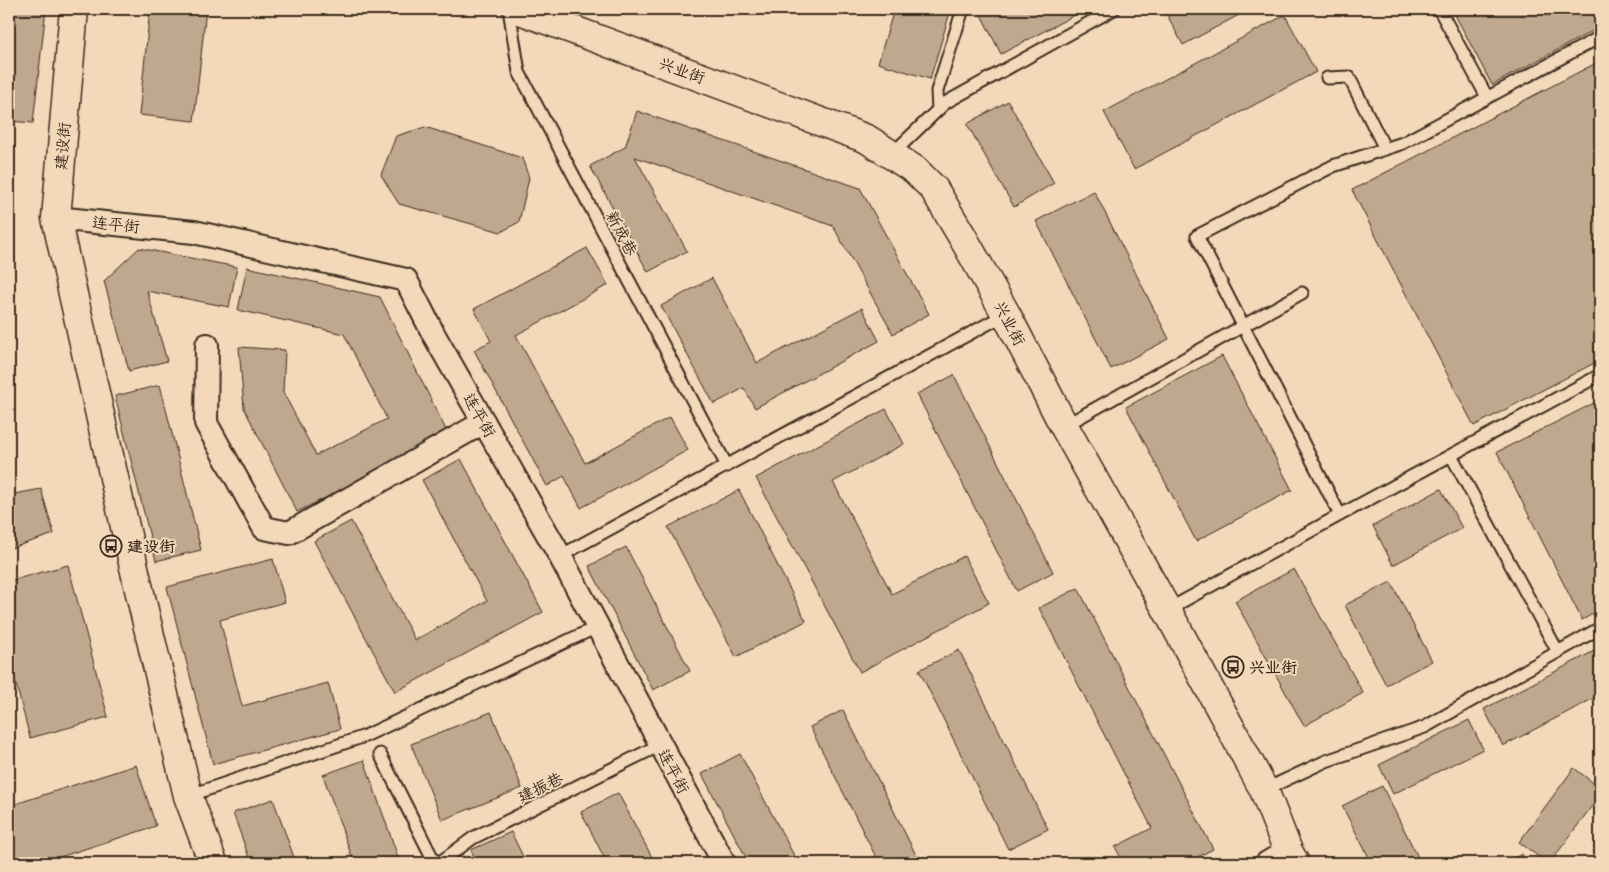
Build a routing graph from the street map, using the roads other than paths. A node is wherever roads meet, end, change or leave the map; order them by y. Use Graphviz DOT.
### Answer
graph roads {
  1 [pos="74,9"];
  2 [pos="509,9"];
  3 [pos="517,9"];
  4 [pos="963,9"];
  5 [pos="1114,9"];
  6 [pos="1439,9"];
  7 [pos="559,15"];
  8 [pos="1600,37"];
  9 [pos="1327,78"];
  10 [pos="1487,98"];
  11 [pos="938,110"];
  12 [pos="1385,149"];
  13 [pos="892,154"];
  14 [pos="56,218"];
  15 [pos="1302,293"];
  16 [pos="1006,314"];
  17 [pos="1243,325"];
  18 [pos="207,345"];
  19 [pos="1600,375"];
  20 [pos="484,422"];
  21 [pos="1064,426"];
  22 [pos="1451,455"];
  23 [pos="727,466"];
  24 [pos="1340,514"];
  25 [pos="560,556"];
  26 [pos="1167,610"];
  27 [pos="597,627"];
  28 [pos="1600,628"];
  29 [pos="1558,652"];
  30 [pos="660,745"];
  31 [pos="380,754"];
  32 [pos="1264,790"];
  33 [pos="188,796"];
  34 [pos="1283,859"];
  35 [pos="213,863"];
  36 [pos="435,863"];
  37 [pos="439,863"];
  38 [pos="724,863"];
  1 -- 14 [label="main road, 建设街"];
  2 -- 23 [label="lane, 新成巷"];
  3 -- 7 [label="main road, 兴业街"];
  4 -- 11 [label="lane"];
  5 -- 11 [label="lane"];
  6 -- 10 [label="lane"];
  7 -- 13 [label="main road, 兴业街"];
  8 -- 10 [label="lane"];
  9 -- 12 [label="lane"];
  10 -- 12 [label="lane"];
  11 -- 13 [label="lane"];
  12 -- 17 [label="lane"];
  13 -- 16 [label="main road, 兴业街"];
  14 -- 20 [label="street, 连平街"];
  14 -- 33 [label="main road, 建设街"];
  15 -- 17 [label="lane"];
  16 -- 21 [label="main road, 兴业街"];
  16 -- 23 [label="lane"];
  17 -- 21 [label="lane"];
  17 -- 24 [label="lane"];
  18 -- 20 [label="street"];
  19 -- 22 [label="lane"];
  20 -- 25 [label="street, 连平街"];
  21 -- 26 [label="main road, 兴业街"];
  22 -- 24 [label="lane"];
  22 -- 29 [label="lane"];
  23 -- 25 [label="lane"];
  24 -- 26 [label="lane"];
  25 -- 27 [label="street, 连平街"];
  26 -- 32 [label="main road, 兴业街"];
  27 -- 30 [label="street, 连平街"];
  27 -- 33 [label="lane"];
  28 -- 29 [label="lane"];
  29 -- 32 [label="lane"];
  30 -- 37 [label="lane, 建振巷"];
  30 -- 38 [label="street, 连平街"];
  31 -- 36 [label="lane"];
  32 -- 34 [label="main road, 兴业街"];
  33 -- 35 [label="main road, 建设街"];
}
